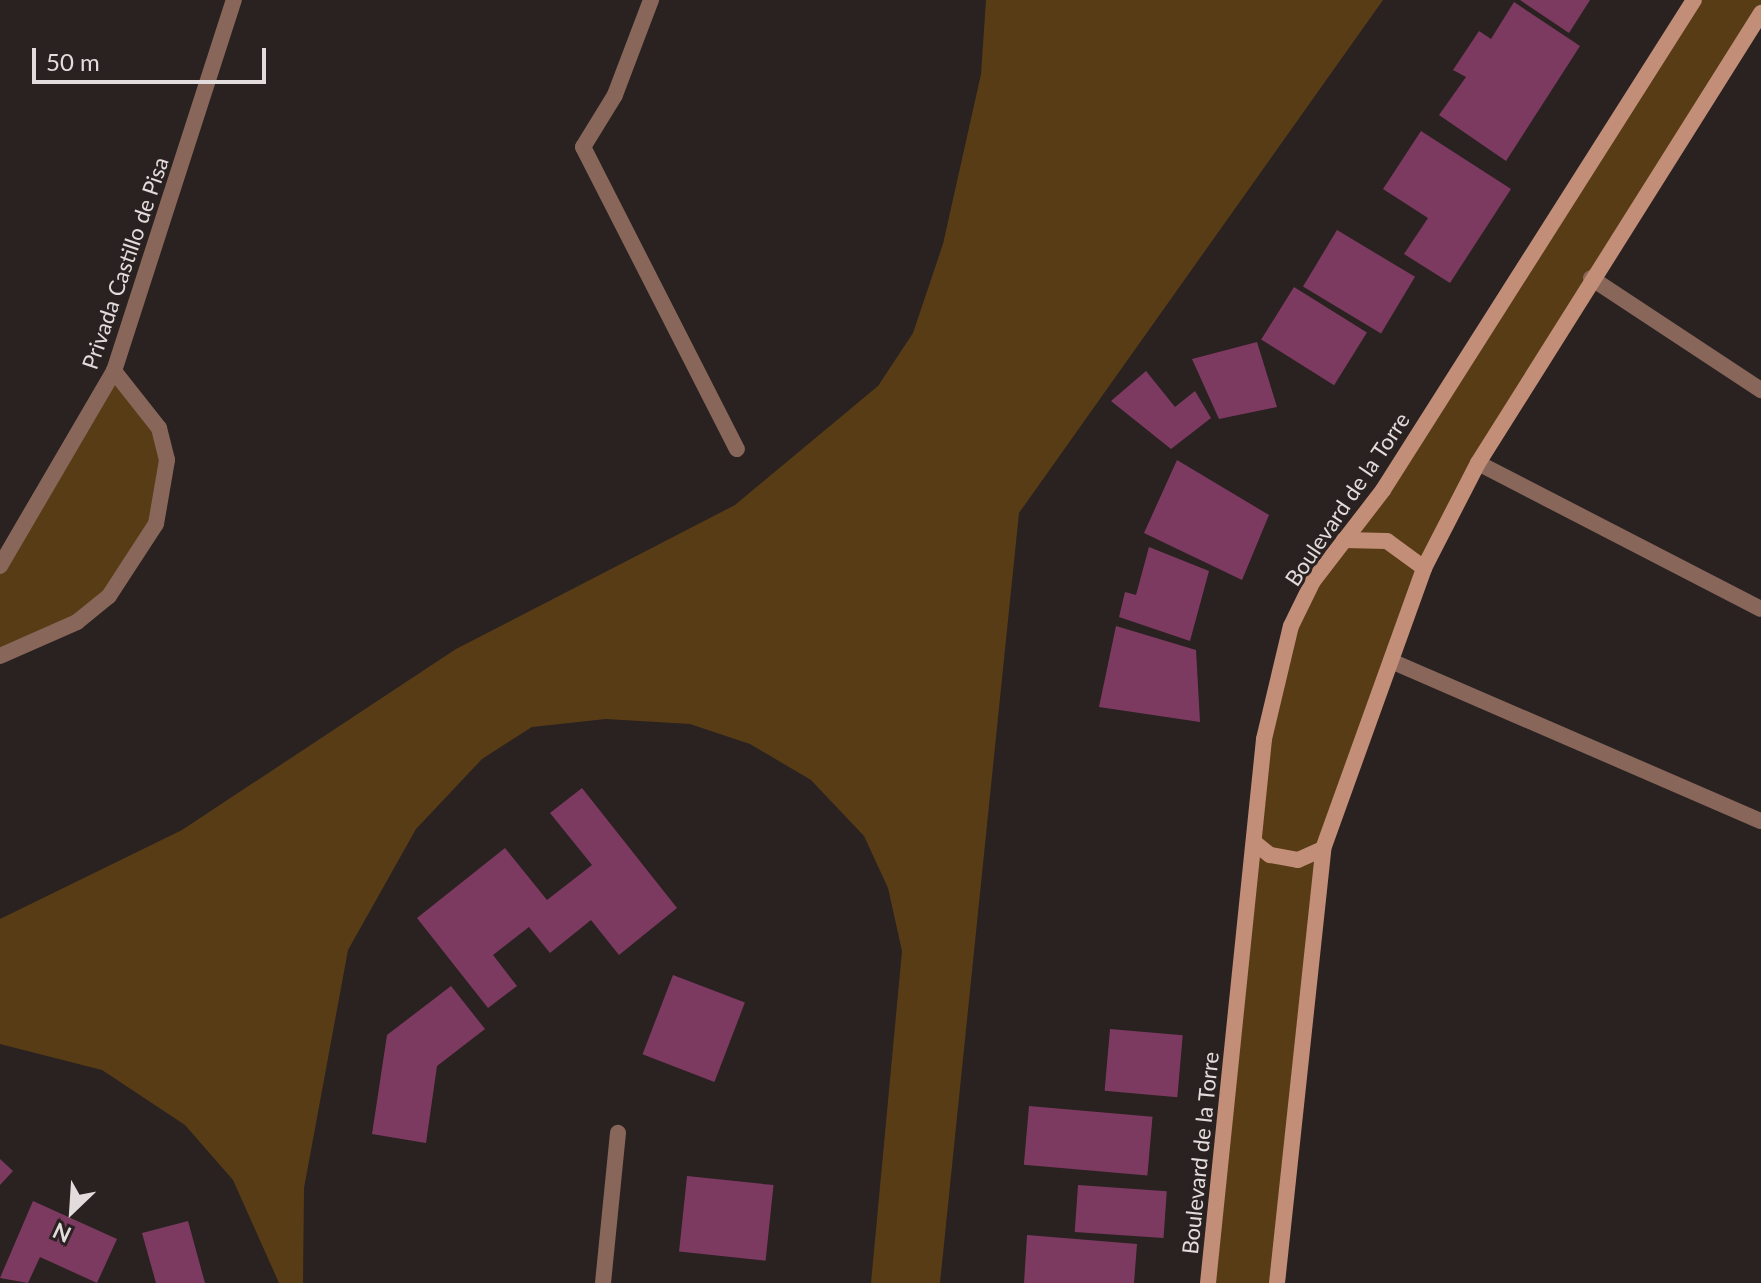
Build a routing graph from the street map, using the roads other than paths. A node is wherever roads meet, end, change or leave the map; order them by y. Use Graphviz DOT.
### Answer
graph roads {
  1 [pos="234,0"];
  2 [pos="651,0"];
  3 [pos="1694,0"];
  4 [pos="1760,17"];
  5 [pos="1591,278"];
  6 [pos="114,371"];
  7 [pos="1761,390"];
  8 [pos="737,449"];
  9 [pos="1478,463"];
  10 [pos="1344,540"];
  11 [pos="0,566"];
  12 [pos="1424,568"];
  13 [pos="1761,609"];
  14 [pos="0,656"];
  15 [pos="1391,661"];
  16 [pos="1761,821"];
  17 [pos="1255,843"];
  18 [pos="1323,849"];
  19 [pos="618,1133"];
  20 [pos="603,1283"];
  21 [pos="1208,1283"];
  22 [pos="1277,1283"];
  1 -- 6 [label="street, Privada Castillo de Pisa"];
  2 -- 8 [label="street"];
  3 -- 10 [label="street, Boulevard de la Torre"];
  4 -- 5 [label="street"];
  5 -- 7 [label="street"];
  5 -- 9 [label="street"];
  6 -- 11 [label="street, Privada Castillo de Pisa"];
  6 -- 14 [label="street, Privada Castillo de Pisa"];
  9 -- 12 [label="street"];
  9 -- 13 [label="street"];
  10 -- 12 [label="street"];
  10 -- 17 [label="street, Boulevard de la Torre"];
  12 -- 15 [label="street"];
  15 -- 16 [label="street"];
  15 -- 18 [label="street"];
  17 -- 18 [label="street"];
  17 -- 21 [label="street, Boulevard de la Torre"];
  18 -- 22 [label="street"];
  19 -- 20 [label="street"];
}
